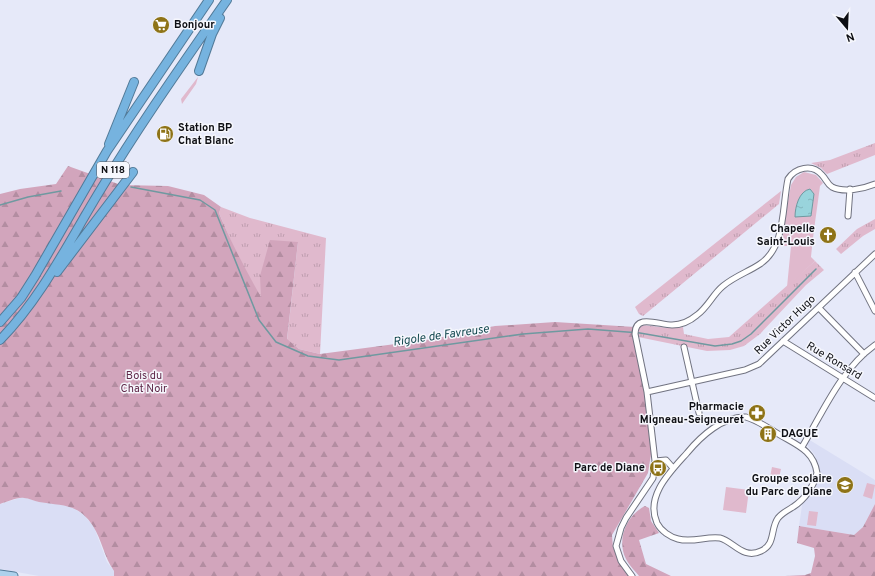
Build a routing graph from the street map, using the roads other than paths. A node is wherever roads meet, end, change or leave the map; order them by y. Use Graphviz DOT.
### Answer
graph roads {
  1 [pos="209,0"];
  2 [pos="227,0"];
  3 [pos="220,10"];
  4 [pos="199,71"];
  5 [pos="134,82"];
  6 [pos="107,151"];
  7 [pos="133,172"];
  8 [pos="875,184"];
  9 [pos="850,189"];
  10 [pos="848,216"];
  11 [pos="875,254"];
  12 [pos="855,272"];
  13 [pos="43,287"];
  14 [pos="818,308"];
  15 [pos="875,310"];
  16 [pos="0,322"];
  17 [pos="0,340"];
  18 [pos="783,342"];
  19 [pos="875,346"];
  20 [pos="684,347"];
  21 [pos="864,354"];
  22 [pos="843,378"];
  23 [pos="692,383"];
  24 [pos="647,392"];
  25 [pos="875,398"];
  26 [pos="699,413"];
  27 [pos="802,447"];
  28 [pos="655,461"];
  29 [pos="673,468"];
  30 [pos="0,574"];
  31 [pos="14,576"];
  32 [pos="632,576"];
  1 -- 6 [label="highway, N 118"];
  2 -- 3 [label="highway, N 118"];
  3 -- 4 [label="highway"];
  3 -- 13 [label="highway, N 118"];
  5 -- 6 [label="highway"];
  6 -- 16 [label="highway, N 118"];
  7 -- 13 [label="highway"];
  8 -- 9 [label="street"];
  9 -- 10 [label="street"];
  9 -- 24 [label="street"];
  11 -- 12 [label="street, Rue Victor Hugo"];
  12 -- 14 [label="street, Rue Victor Hugo"];
  12 -- 15 [label="street"];
  13 -- 17 [label="highway, N 118"];
  14 -- 18 [label="street, Rue Victor Hugo"];
  14 -- 21 [label="street"];
  18 -- 22 [label="street, Rue Ronsard"];
  18 -- 23 [label="street, Rue Victor Hugo"];
  19 -- 21 [label="street"];
  20 -- 23 [label="street"];
  21 -- 22 [label="street"];
  22 -- 25 [label="street, Rue Ronsard"];
  22 -- 27 [label="street"];
  23 -- 24 [label="street, Rue Victor Hugo"];
  23 -- 26 [label="street"];
  24 -- 28 [label="street"];
  27 -- 29 [label="street"];
  27 -- 29 [label="street"];
  28 -- 29 [label="street"];
  28 -- 32 [label="street"];
  30 -- 31 [label="main road"];
}
